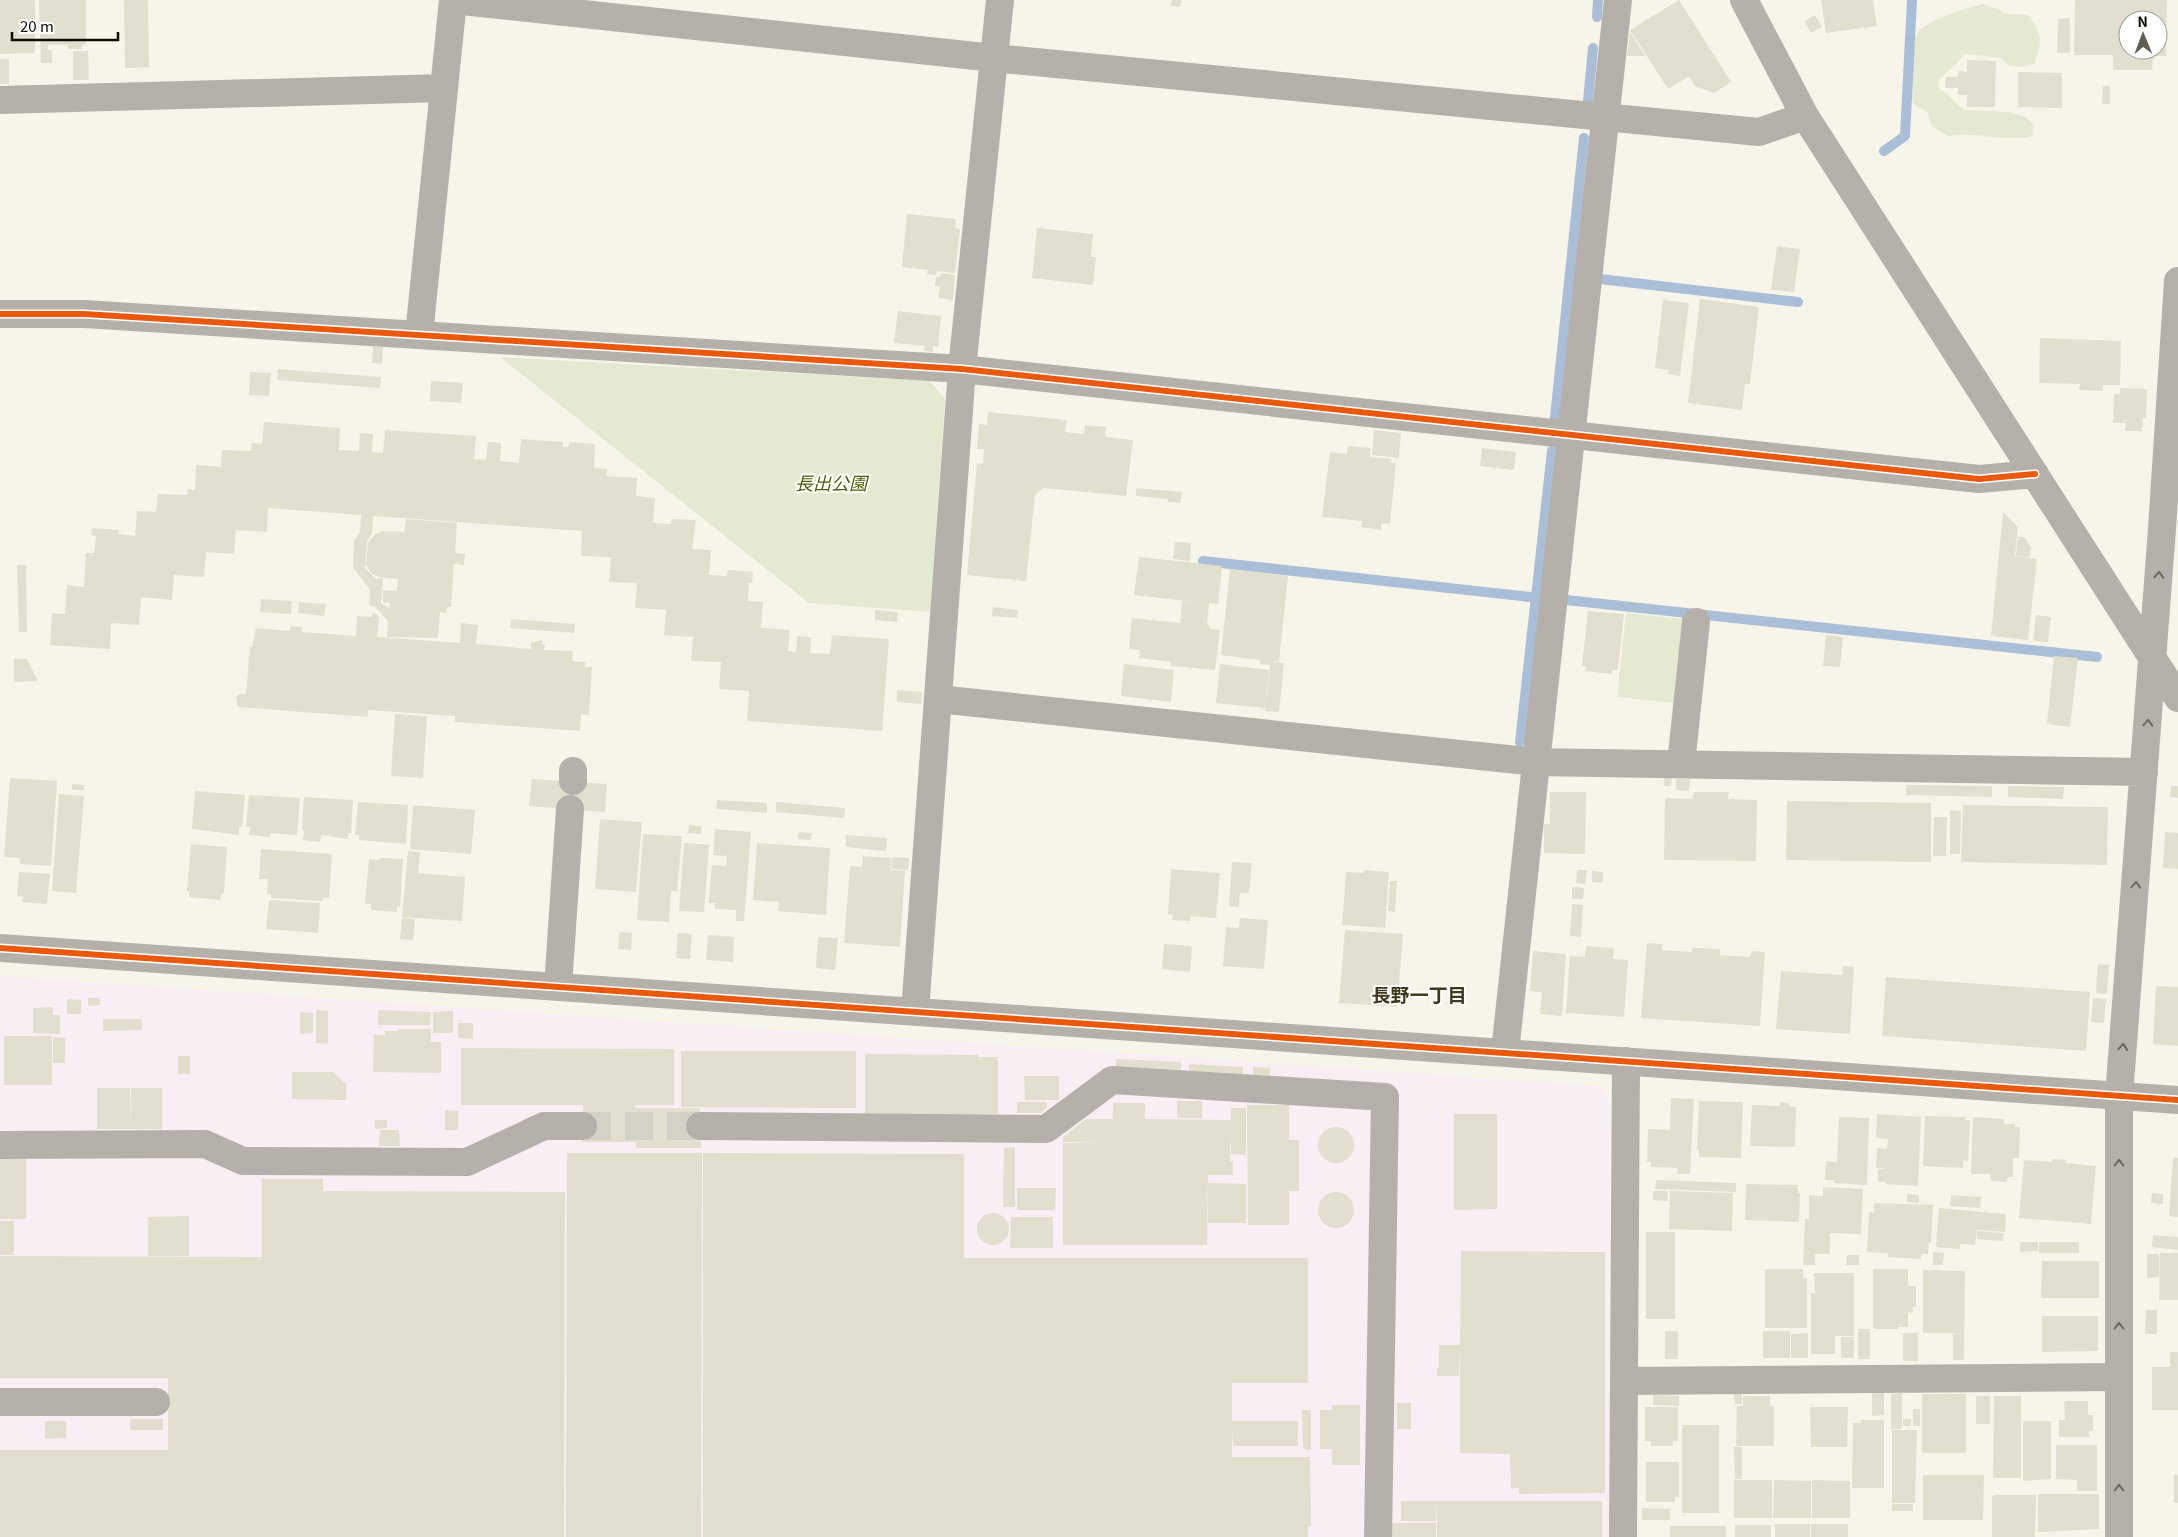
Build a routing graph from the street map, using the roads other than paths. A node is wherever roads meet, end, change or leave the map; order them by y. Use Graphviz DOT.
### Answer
graph roads {
  1 [pos="453,0"];
  2 [pos="1000,0"];
  3 [pos="1618,0"];
  4 [pos="1744,0"];
  5 [pos="994,58"];
  6 [pos="444,88"];
  7 [pos="0,100"];
  8 [pos="1805,116"];
  9 [pos="1606,118"];
  10 [pos="2178,281"];
  11 [pos="0,314"];
  12 [pos="419,335"];
  13 [pos="962,369"];
  14 [pos="1571,435"];
  15 [pos="2035,474"];
  16 [pos="2167,609"];
  17 [pos="1696,622"];
  18 [pos="2153,659"];
  19 [pos="2178,698"];
  20 [pos="938,699"];
  21 [pos="1536,762"];
  22 [pos="1681,764"];
  23 [pos="2144,772"];
  24 [pos="570,809"];
  25 [pos="0,948"];
  26 [pos="558,987"];
  27 [pos="915,1012"];
  28 [pos="1505,1052"];
  29 [pos="1626,1061"];
  30 [pos="2119,1096"];
  31 [pos="2178,1100"];
  32 [pos="582,1126"];
  33 [pos="700,1126"];
  34 [pos="0,1145"];
  35 [pos="2119,1377"];
  36 [pos="1624,1381"];
  37 [pos="0,1402"];
  38 [pos="156,1402"];
  39 [pos="1378,1537"];
  40 [pos="1623,1537"];
  41 [pos="2120,1537"];
  1 -- 5 [label="street"];
  1 -- 6 [label="street"];
  2 -- 5 [label="street"];
  3 -- 9 [label="street"];
  4 -- 8 [label="street"];
  5 -- 9 [label="street"];
  5 -- 13 [label="street"];
  6 -- 7 [label="street"];
  6 -- 12 [label="street"];
  8 -- 9 [label="street"];
  8 -- 15 [label="street"];
  9 -- 14 [label="street"];
  16 -- 10 [label="street, one-way"];
  11 -- 12 [label="street"];
  12 -- 13 [label="street"];
  13 -- 14 [label="street"];
  13 -- 20 [label="street"];
  14 -- 15 [label="street"];
  14 -- 21 [label="street"];
  15 -- 18 [label="street"];
  16 -- 18 [label="street"];
  17 -- 22 [label="street"];
  18 -- 19 [label="street"];
  23 -- 18 [label="street, one-way"];
  20 -- 21 [label="street"];
  20 -- 27 [label="street"];
  21 -- 22 [label="street"];
  21 -- 28 [label="street"];
  22 -- 23 [label="street"];
  30 -- 23 [label="street, one-way"];
  24 -- 26 [label="street"];
  25 -- 26 [label="street"];
  26 -- 27 [label="street"];
  27 -- 28 [label="street"];
  28 -- 29 [label="street"];
  29 -- 30 [label="street"];
  29 -- 36 [label="street"];
  30 -- 31 [label="street"];
  35 -- 30 [label="street, one-way"];
  32 -- 34 [label="street"];
  33 -- 39 [label="street"];
  35 -- 36 [label="street"];
  41 -- 35 [label="street, one-way"];
  36 -- 40 [label="street"];
  37 -- 38 [label="street"];
}
